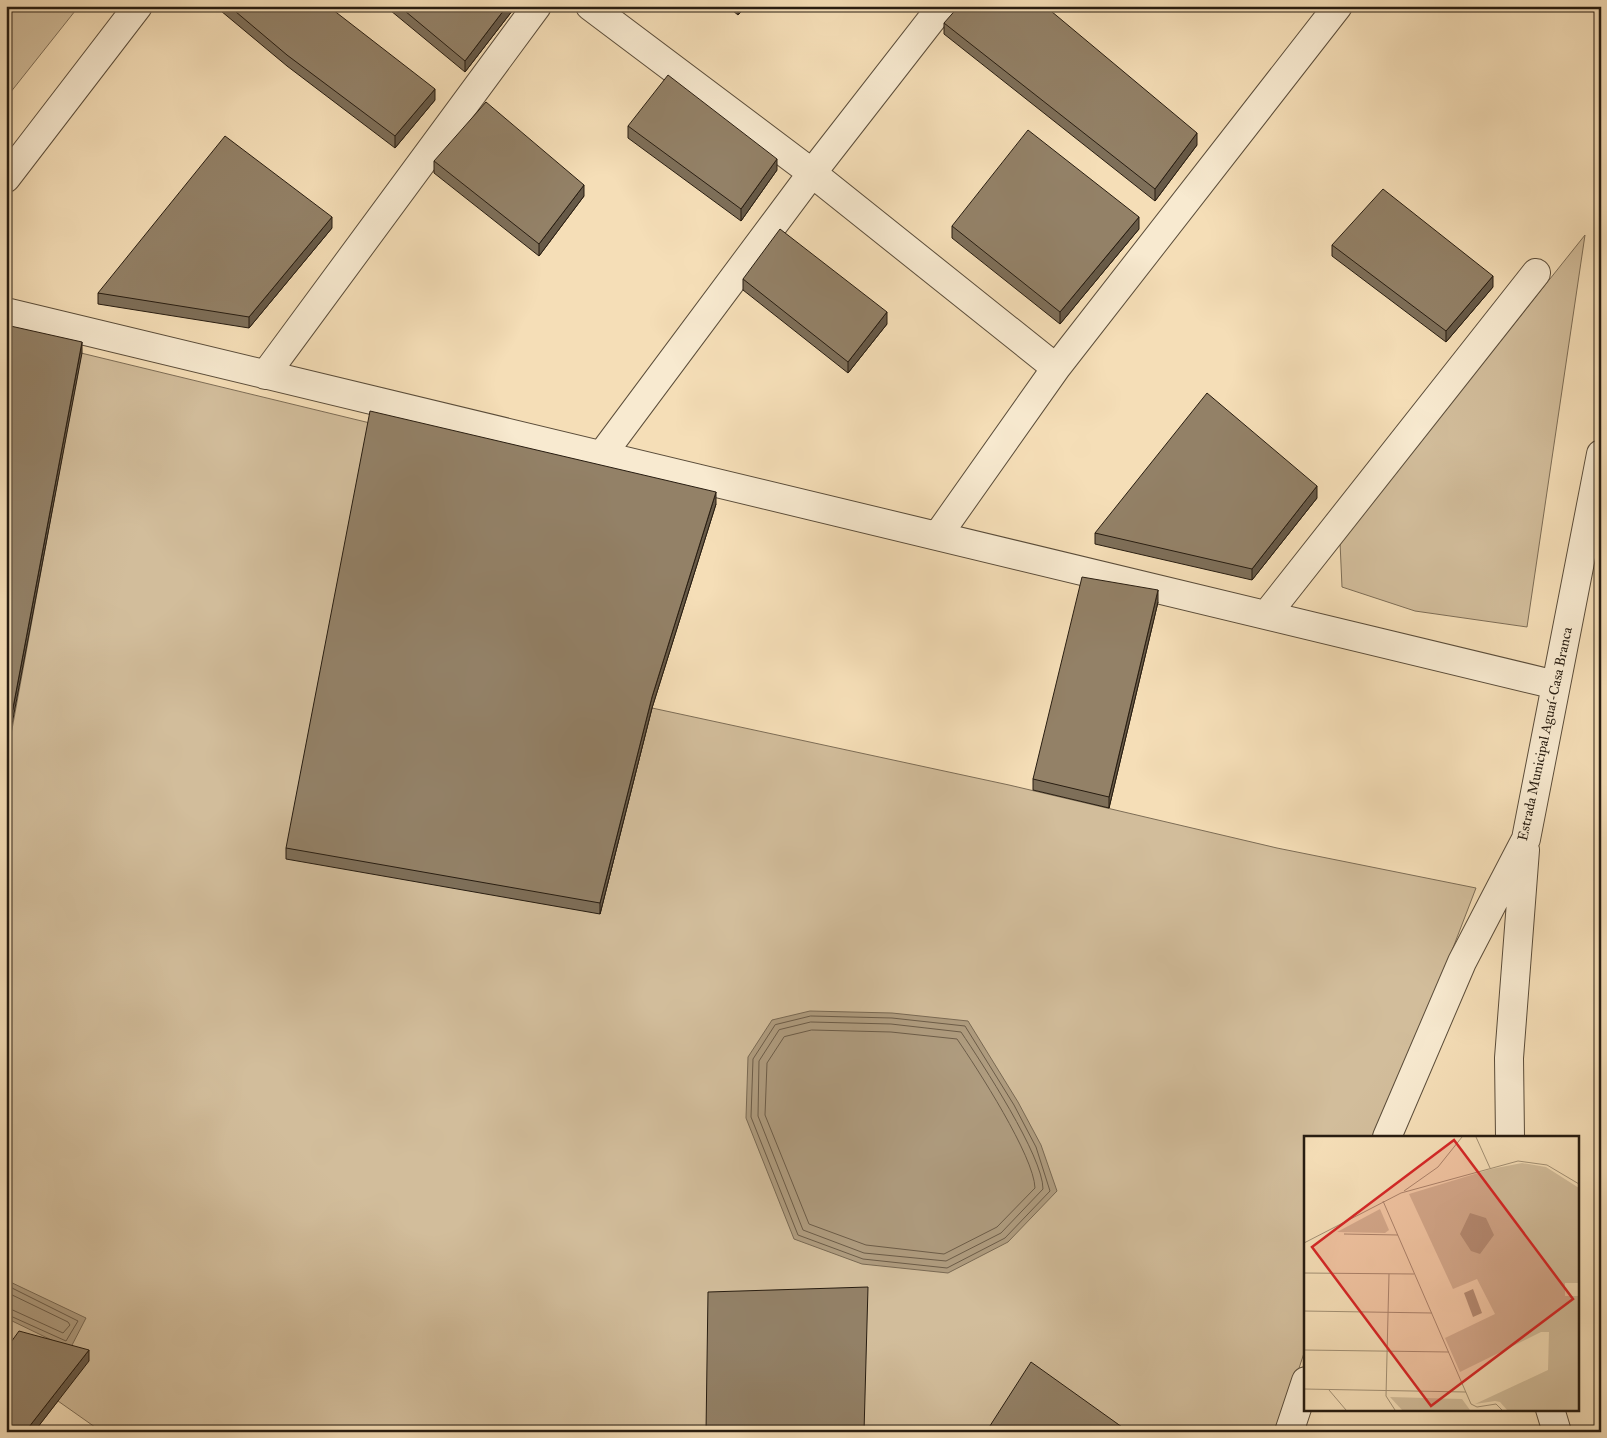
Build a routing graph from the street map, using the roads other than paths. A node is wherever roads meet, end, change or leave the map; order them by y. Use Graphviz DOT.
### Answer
graph roads {
  1 [pos="138,6"];
  2 [pos="537,6"];
  3 [pos="590,6"];
  4 [pos="942,6"];
  5 [pos="1338,6"];
  6 [pos="812,173"];
  7 [pos="6,178"];
  8 [pos="1536,273"];
  9 [pos="6,312"];
  10 [pos="1056,368"];
  11 [pos="265,376"];
  12 [pos="1601,454"];
  13 [pos="601,456"];
  14 [pos="938,535"];
  15 [pos="1267,614"];
  16 [pos="1556,685"];
  17 [pos="1526,839"];
  18 [pos="1387,1136"];
  19 [pos="1510,1136"];
  20 [pos="1304,1387"];
  21 [pos="1550,1410"];
  22 [pos="1289,1432"];
  23 [pos="1558,1432"];
  1 -- 7 [label="street"];
  2 -- 11 [label="street"];
  3 -- 6 [label="street"];
  4 -- 6 [label="street"];
  5 -- 10 [label="street"];
  6 -- 10 [label="street"];
  6 -- 13 [label="street"];
  8 -- 15 [label="street"];
  9 -- 11 [label="street"];
  10 -- 14 [label="street"];
  11 -- 13 [label="street"];
  12 -- 16 [label="street, Estrada Municipal Aguaí-Casa Branca"];
  13 -- 14 [label="street"];
  14 -- 15 [label="street"];
  15 -- 16 [label="street"];
  16 -- 17 [label="street, Estrada Municipal Aguaí-Casa Branca"];
  17 -- 18 [label="street, Estrada Municipal Aguaí-Casa Branca"];
  17 -- 19 [label="street"];
  20 -- 22 [label="street"];
  21 -- 23 [label="street"];
}
